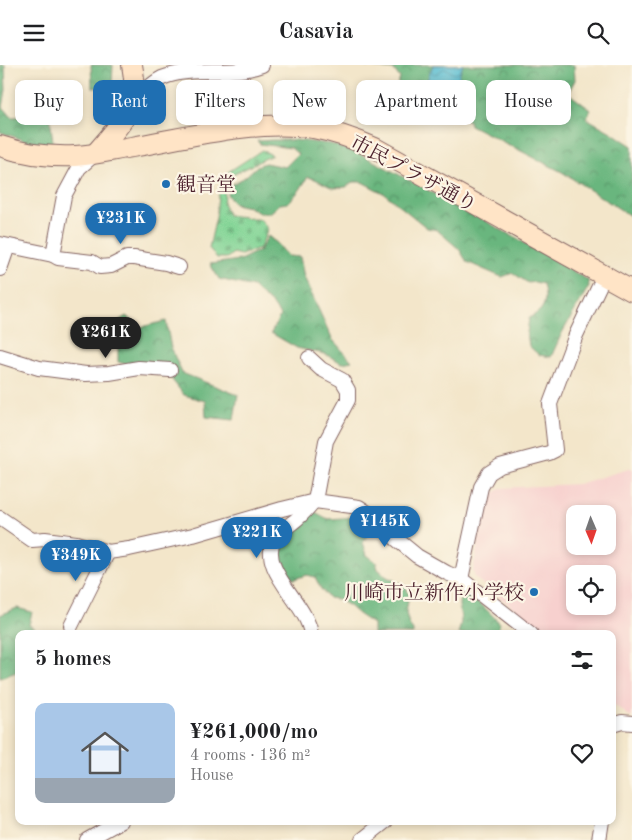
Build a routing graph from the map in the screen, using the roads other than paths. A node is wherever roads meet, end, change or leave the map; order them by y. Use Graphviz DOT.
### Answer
graph roads {
  1 [pos="132,65"];
  2 [pos="262,65"];
  3 [pos="133,80"];
  4 [pos="158,80"];
  5 [pos="118,125"];
  6 [pos="0,146"];
  7 [pos="96,153"];
  8 [pos="4,245"];
  9 [pos="53,255"];
  10 [pos="179,267"];
  11 [pos="0,269"];
  12 [pos="604,276"];
  13 [pos="632,291"];
  14 [pos="0,356"];
  15 [pos="309,358"];
  16 [pos="170,370"];
  17 [pos="315,501"];
  18 [pos="0,518"];
  19 [pos="108,552"];
  20 [pos="461,579"];
  21 [pos="71,626"];
  22 [pos="310,630"];
  23 [pos="526,630"];
  24 [pos="114,825"];
  25 [pos="381,825"];
  26 [pos="601,825"];
  27 [pos="87,840"];
  28 [pos="362,840"];
  29 [pos="599,840"];
  1 -- 3 [label="street"];
  2 -- 4 [label="street"];
  5 -- 7 [label="street"];
  6 -- 7 [label="street, 市民プラザ通り"];
  7 -- 9 [label="street"];
  7 -- 12 [label="street, 市民プラザ通り"];
  8 -- 9 [label="street"];
  8 -- 11 [label="street"];
  9 -- 10 [label="street"];
  12 -- 13 [label="street, 市民プラザ通り"];
  12 -- 20 [label="street"];
  14 -- 16 [label="street"];
  15 -- 17 [label="street"];
  17 -- 19 [label="street"];
  17 -- 20 [label="street"];
  17 -- 22 [label="street"];
  18 -- 19 [label="street"];
  19 -- 21 [label="street"];
  20 -- 23 [label="street"];
  24 -- 27 [label="street"];
  25 -- 28 [label="street"];
  26 -- 29 [label="street"];
}
